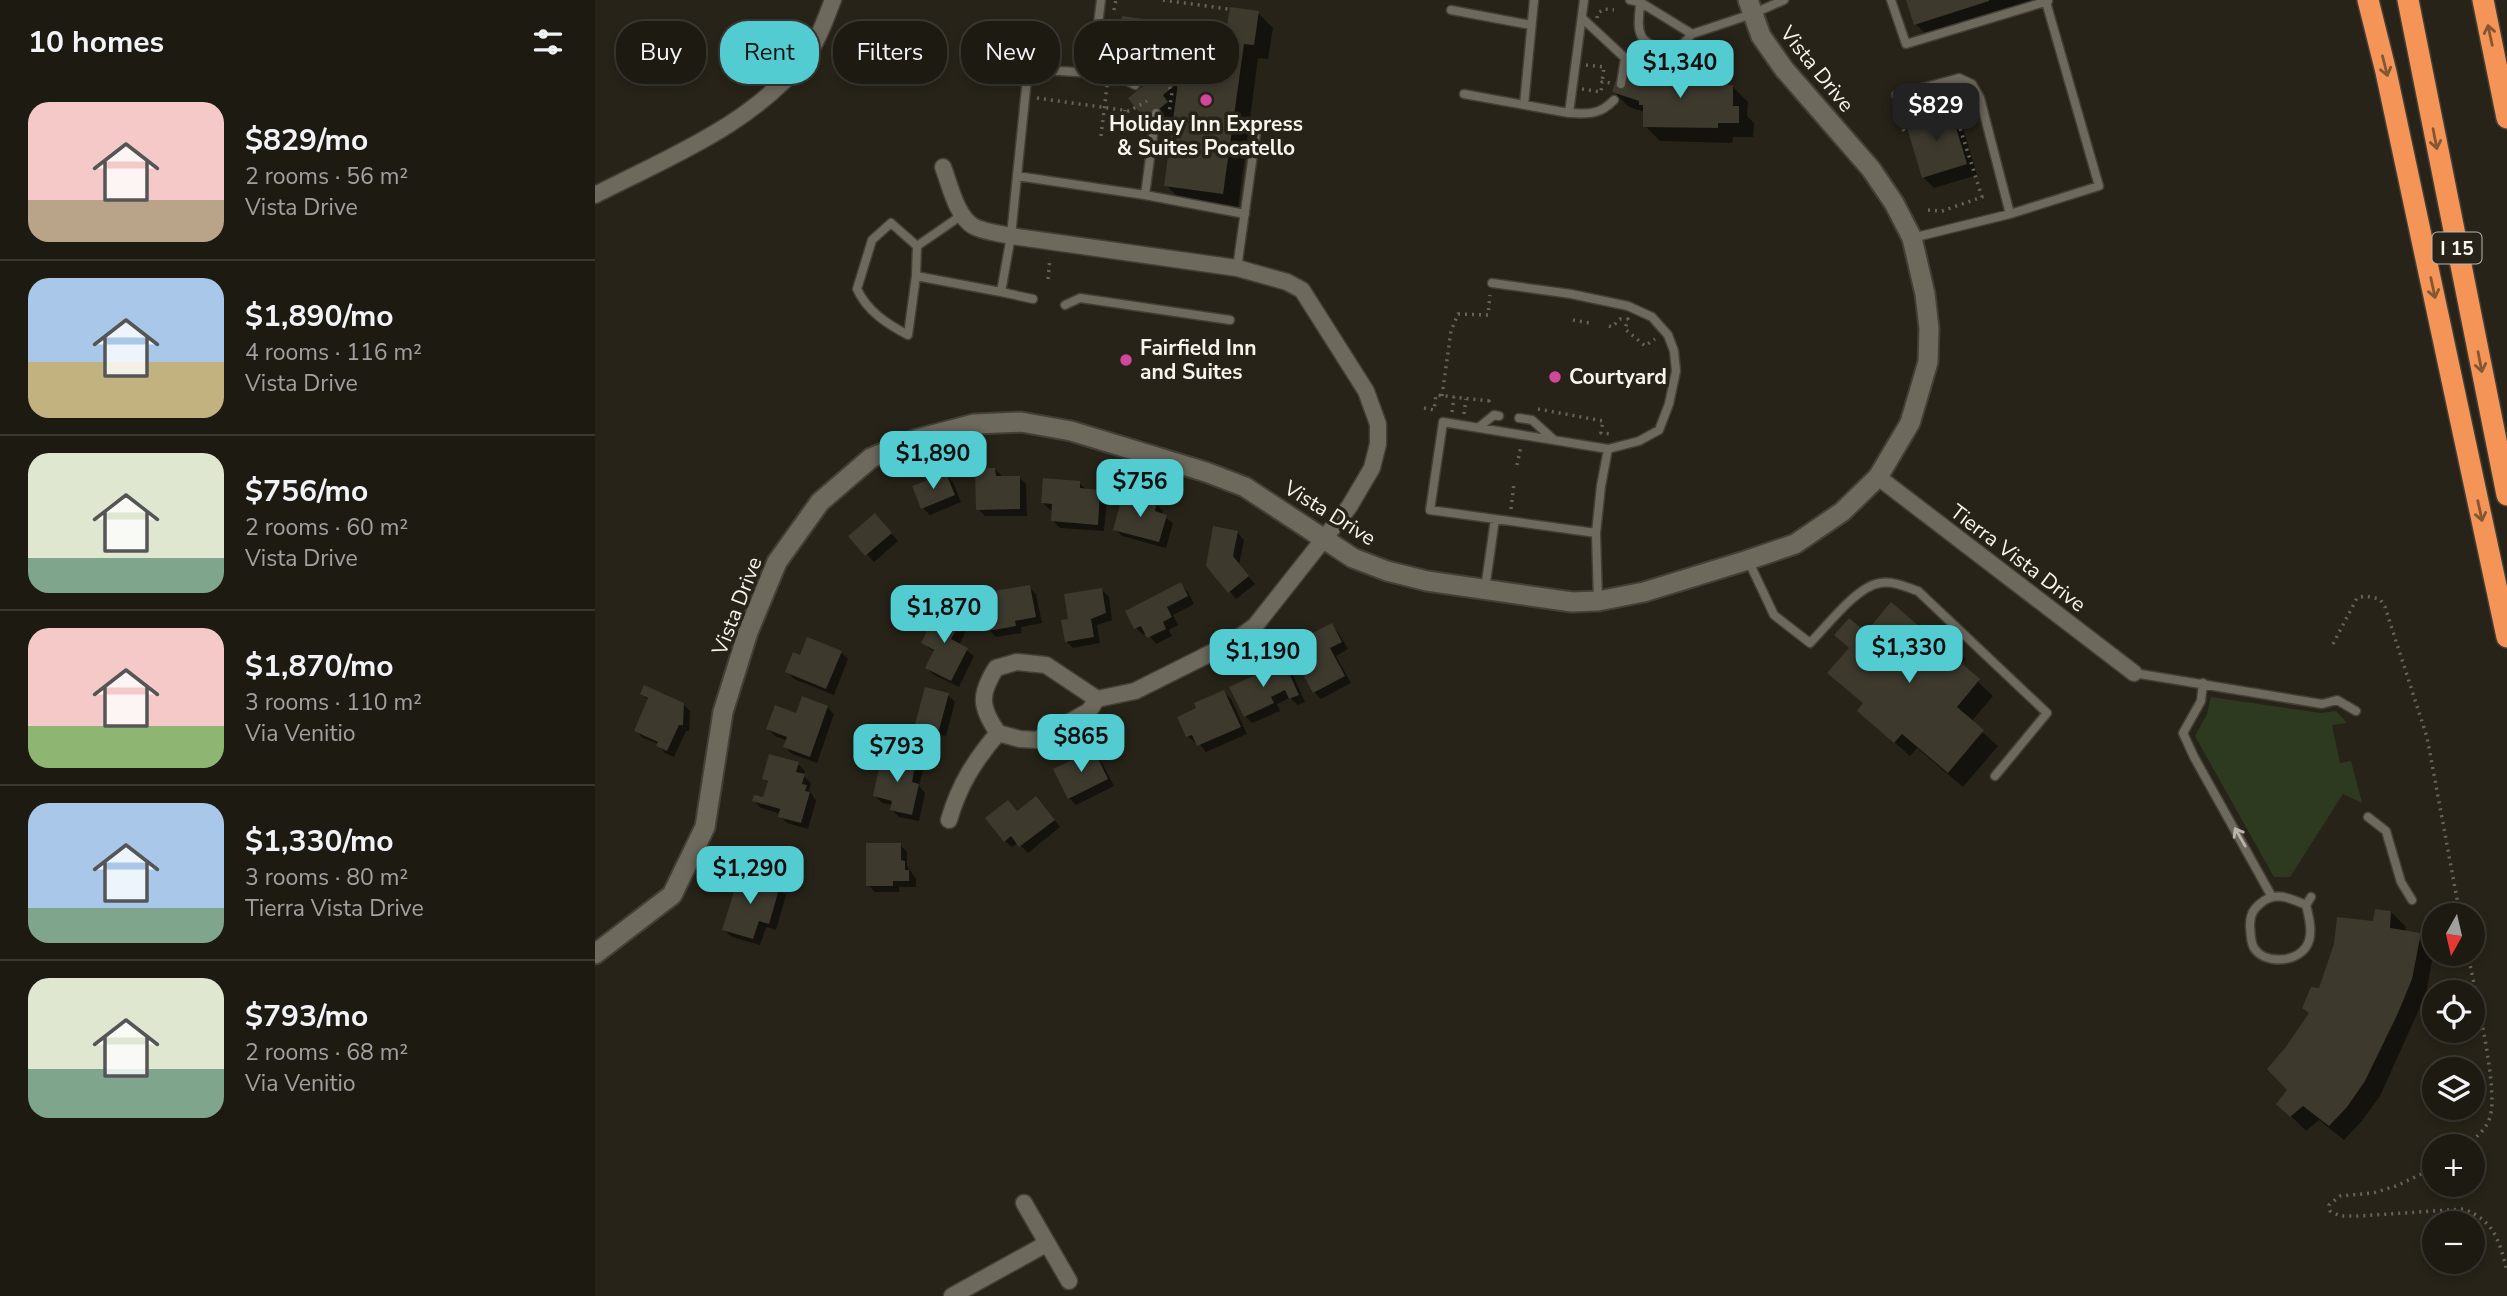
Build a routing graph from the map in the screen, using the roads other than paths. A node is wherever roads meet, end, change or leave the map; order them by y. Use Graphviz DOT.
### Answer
graph roads {
  1 [pos="833,0"];
  2 [pos="1101,0"];
  3 [pos="1534,0"];
  4 [pos="1584,0"];
  5 [pos="1630,0"];
  6 [pos="1784,0"];
  7 [pos="1891,0"];
  8 [pos="2368,0"];
  9 [pos="2407,0"];
  10 [pos="2483,0"];
  11 [pos="2049,1"];
  12 [pos="1640,2"];
  13 [pos="1750,7"];
  14 [pos="1451,10"];
  15 [pos="1582,18"];
  16 [pos="1098,21"];
  17 [pos="1531,25"];
  18 [pos="1692,34"];
  19 [pos="1074,73"];
  20 [pos="1621,84"];
  21 [pos="1464,94"];
  22 [pos="1896,95"];
  23 [pos="1614,100"];
  24 [pos="1524,105"];
  25 [pos="1156,113"];
  26 [pos="1569,113"];
  27 [pos="2507,118"];
  28 [pos="1256,133"];
  29 [pos="943,167"];
  30 [pos="1017,176"];
  31 [pos="595,195"];
  32 [pos="1145,195"];
  33 [pos="1245,214"];
  34 [pos="2010,214"];
  35 [pos="963,215"];
  36 [pos="1011,236"];
  37 [pos="1912,238"];
  38 [pos="917,246"];
  39 [pos="1237,268"];
  40 [pos="916,276"];
  41 [pos="1492,283"];
  42 [pos="1001,292"];
  43 [pos="1033,299"];
  44 [pos="1065,305"];
  45 [pos="1230,320"];
  46 [pos="1499,416"];
  47 [pos="1519,418"];
  48 [pos="1478,428"];
  49 [pos="1553,439"];
  50 [pos="1608,449"];
  51 [pos="1878,477"];
  52 [pos="2507,495"];
  53 [pos="1495,519"];
  54 [pos="1595,533"];
  55 [pos="1323,539"];
  56 [pos="1748,560"];
  57 [pos="1485,590"];
  58 [pos="1598,601"];
  59 [pos="2507,638"];
  60 [pos="2134,673"];
  61 [pos="2203,683"];
  62 [pos="1097,698"];
  63 [pos="2356,711"];
  64 [pos="998,733"];
  65 [pos="1995,776"];
  66 [pos="2368,817"];
  67 [pos="949,820"];
  68 [pos="2272,897"];
  69 [pos="2311,897"];
  70 [pos="2412,900"];
  71 [pos="2306,905"];
  72 [pos="595,954"];
  73 [pos="1024,1203"];
  74 [pos="1046,1244"];
  75 [pos="1069,1281"];
  76 [pos="952,1296"];
  1 -- 31 [label="street"];
  2 -- 16 [label="lane"];
  3 -- 17 [label="lane"];
  4 -- 15 [label="lane"];
  5 -- 12 [label="lane"];
  6 -- 13 [label="lane"];
  7 -- 11 [label="lane"];
  8 -- 59 [label="highway, one-way"];
  9 -- 52 [label="highway, I 15, one-way"];
  27 -- 10 [label="highway, one-way"];
  11 -- 34 [label="lane"];
  12 -- 18 [label="lane"];
  12 -- 18 [label="lane"];
  13 -- 18 [label="lane"];
  13 -- 37 [label="street, Vista Drive"];
  14 -- 17 [label="lane"];
  15 -- 20 [label="lane"];
  15 -- 26 [label="lane"];
  17 -- 24 [label="lane"];
  19 -- 30 [label="lane"];
  21 -- 24 [label="lane"];
  22 -- 34 [label="lane"];
  23 -- 26 [label="lane"];
  24 -- 26 [label="lane"];
  25 -- 32 [label="lane"];
  28 -- 33 [label="lane"];
  29 -- 35 [label="street"];
  30 -- 32 [label="lane"];
  30 -- 36 [label="lane"];
  32 -- 33 [label="lane"];
  33 -- 39 [label="lane"];
  34 -- 37 [label="lane"];
  35 -- 36 [label="street"];
  35 -- 38 [label="lane"];
  36 -- 39 [label="street"];
  36 -- 42 [label="lane"];
  37 -- 51 [label="street, Vista Drive"];
  38 -- 40 [label="lane"];
  38 -- 40 [label="lane"];
  39 -- 55 [label="street"];
  40 -- 42 [label="lane"];
  41 -- 50 [label="lane"];
  42 -- 43 [label="lane"];
  44 -- 45 [label="lane"];
  46 -- 48 [label="lane"];
  47 -- 49 [label="lane"];
  48 -- 49 [label="lane"];
  48 -- 53 [label="lane"];
  49 -- 50 [label="lane"];
  50 -- 54 [label="lane"];
  51 -- 56 [label="street, Vista Drive"];
  51 -- 60 [label="street, Tierra Vista Drive"];
  53 -- 54 [label="lane"];
  53 -- 57 [label="lane"];
  54 -- 58 [label="lane"];
  55 -- 57 [label="street, Vista Drive"];
  55 -- 62 [label="street"];
  55 -- 72 [label="street, Vista Drive"];
  56 -- 58 [label="street, Vista Drive"];
  56 -- 65 [label="lane"];
  57 -- 58 [label="street, Vista Drive"];
  60 -- 61 [label="lane"];
  61 -- 63 [label="lane"];
  68 -- 61 [label="lane, one-way"];
  62 -- 64 [label="street"];
  62 -- 64 [label="street"];
  64 -- 67 [label="street"];
  66 -- 70 [label="lane"];
  68 -- 71 [label="lane"];
  68 -- 71 [label="lane"];
  69 -- 71 [label="lane"];
  73 -- 74 [label="street"];
  74 -- 75 [label="street"];
  74 -- 76 [label="street"];
}
